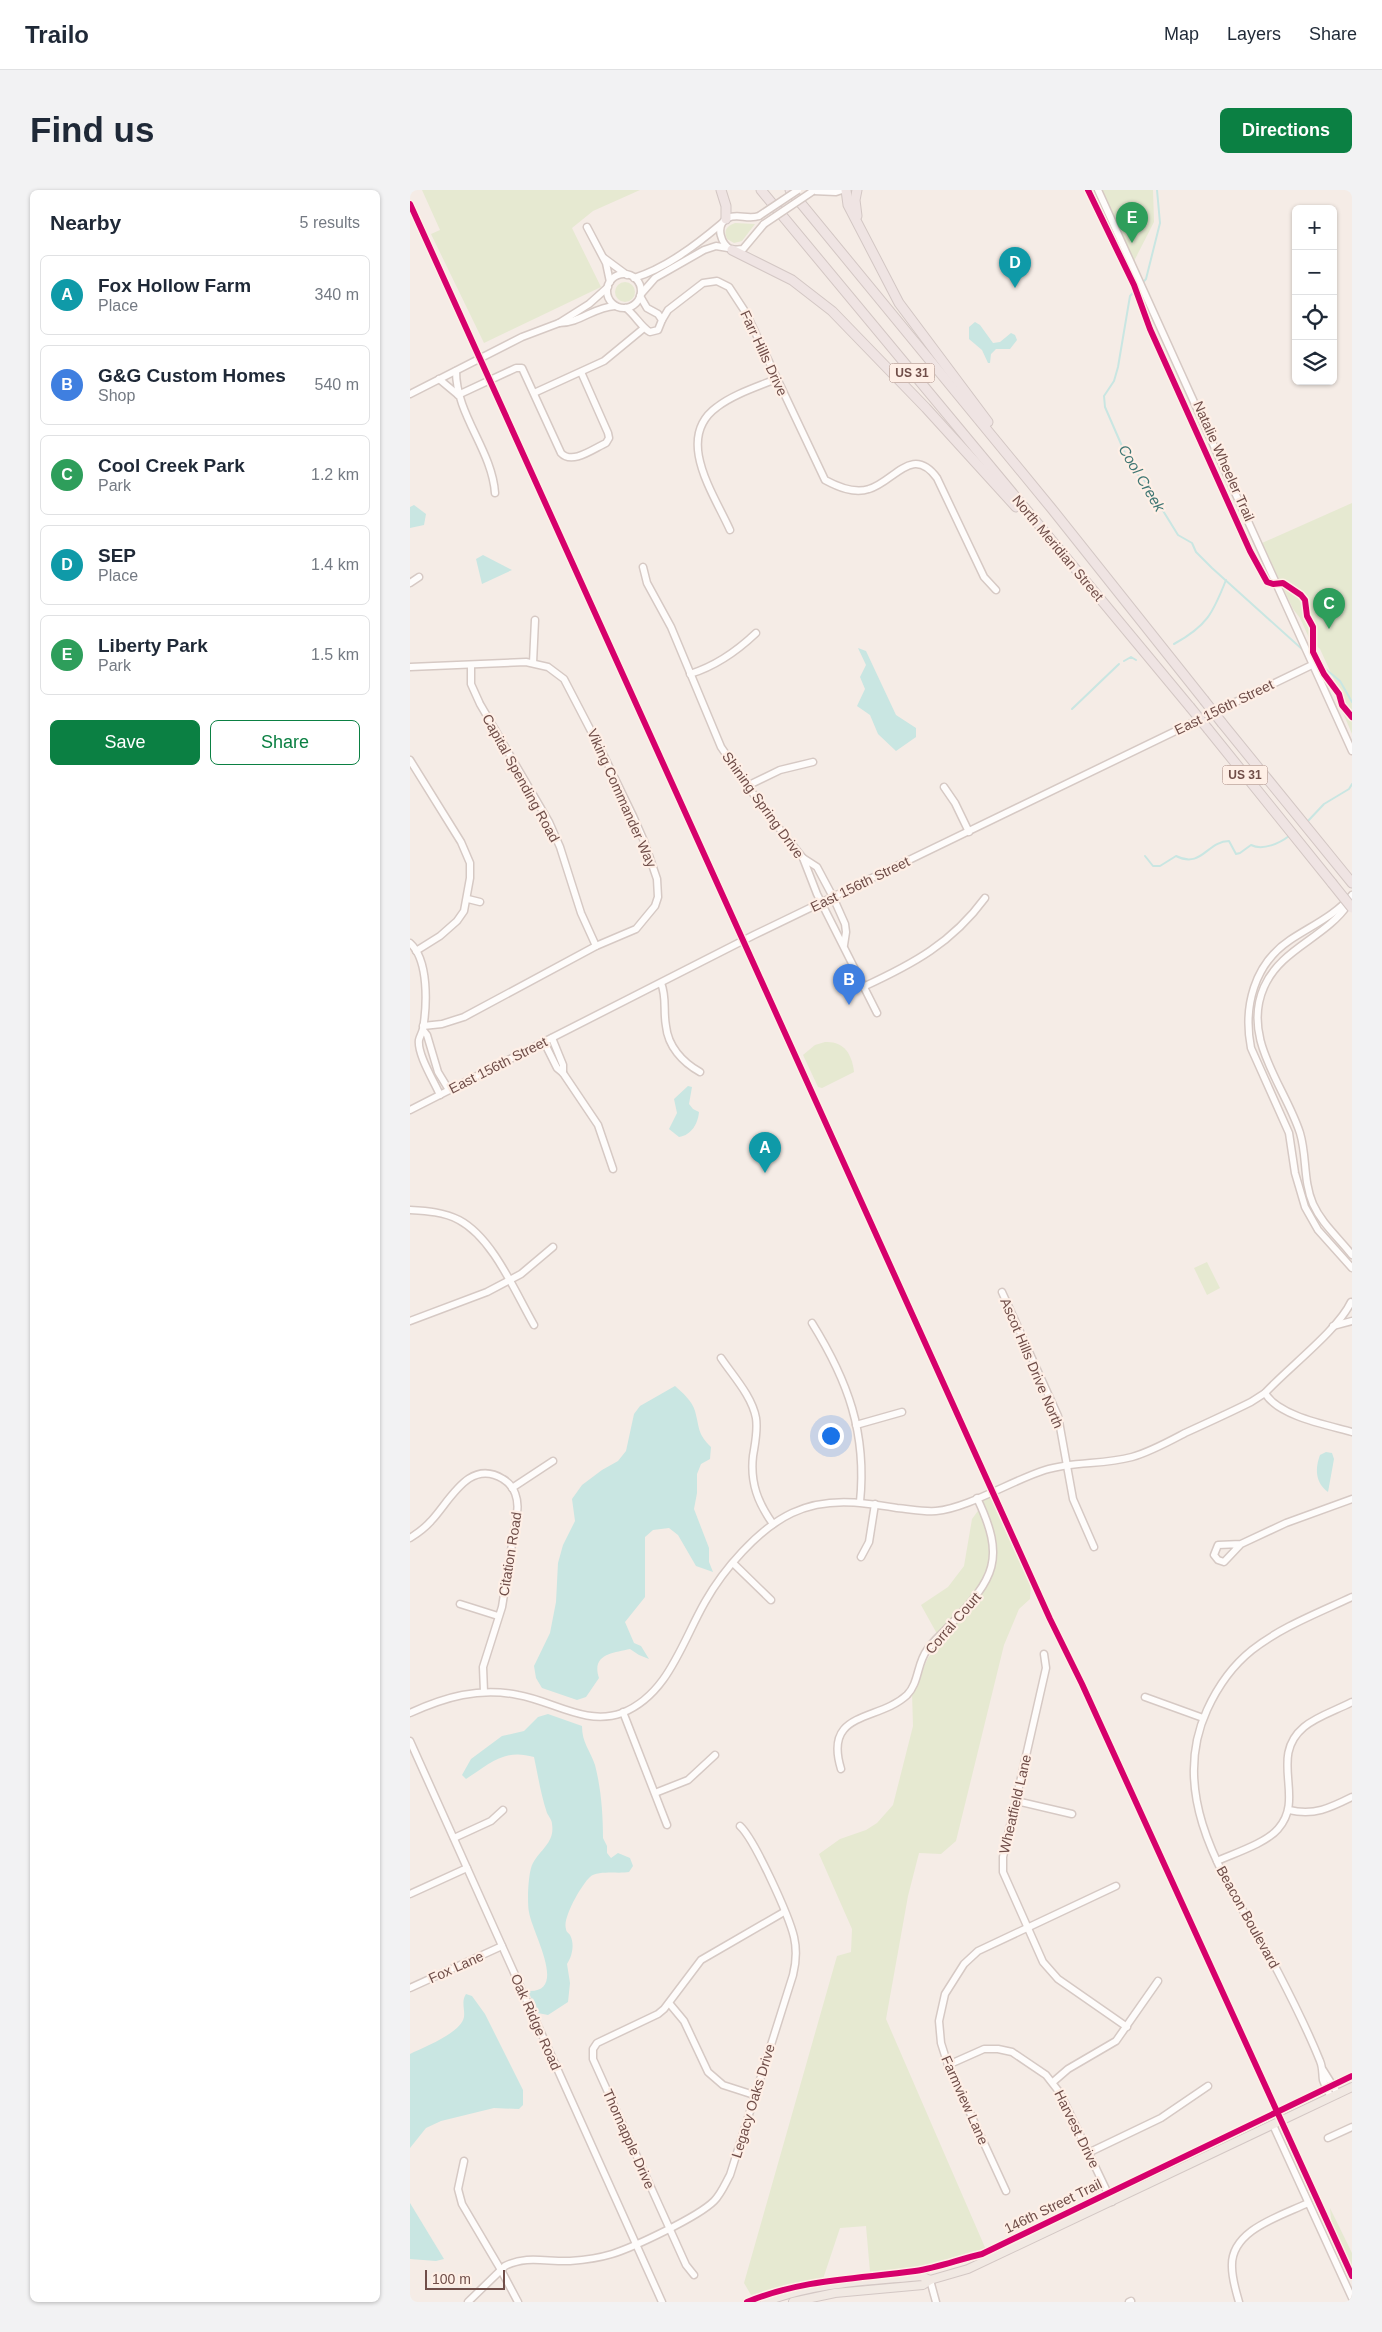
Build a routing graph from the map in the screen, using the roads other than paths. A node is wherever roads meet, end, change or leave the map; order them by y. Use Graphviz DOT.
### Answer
graph roads {
  1 [pos="721,190"];
  2 [pos="761,190"];
  3 [pos="790,190"];
  4 [pos="798,190"];
  5 [pos="842,190"];
  6 [pos="846,190"];
  7 [pos="858,190"];
  8 [pos="1098,190"];
  9 [pos="813,191"];
  10 [pos="724,221"];
  11 [pos="858,226"];
  12 [pos="587,227"];
  13 [pos="730,249"];
  14 [pos="602,256"];
  15 [pos="627,275"];
  16 [pos="634,278"];
  17 [pos="609,284"];
  18 [pos="641,295"];
  19 [pos="615,306"];
  20 [pos="626,308"];
  21 [pos="660,317"];
  22 [pos="559,323"];
  23 [pos="644,328"];
  24 [pos="456,371"];
  25 [pos="581,372"];
  26 [pos="776,378"];
  27 [pos="439,379"];
  28 [pos="534,393"];
  29 [pos="410,394"];
  30 [pos="458,395"];
  31 [pos="495,494"];
  32 [pos="1052,509"];
  33 [pos="730,530"];
  34 [pos="1063,555"];
  35 [pos="643,567"];
  36 [pos="419,577"];
  37 [pos="410,583"];
  38 [pos="996,590"];
  39 [pos="535,620"];
  40 [pos="756,633"];
  41 [pos="1311,662"];
  42 [pos="533,663"];
  43 [pos="471,666"];
  44 [pos="410,667"];
  45 [pos="690,674"];
  46 [pos="1352,751"];
  47 [pos="410,760"];
  48 [pos="813,762"];
  49 [pos="747,786"];
  50 [pos="944,787"];
  51 [pos="968,832"];
  52 [pos="803,858"];
  53 [pos="1352,883"];
  54 [pos="1352,896"];
  55 [pos="833,897"];
  56 [pos="985,898"];
  57 [pos="468,899"];
  58 [pos="480,902"];
  59 [pos="822,902"];
  60 [pos="1352,908"];
  61 [pos="410,943"];
  62 [pos="844,945"];
  63 [pos="596,946"];
  64 [pos="416,951"];
  65 [pos="661,983"];
  66 [pos="863,987"];
  67 [pos="877,1013"];
  68 [pos="423,1028"];
  69 [pos="552,1038"];
  70 [pos="544,1042"];
  71 [pos="700,1072"];
  72 [pos="563,1073"];
  73 [pos="449,1090"];
  74 [pos="440,1094"];
  75 [pos="410,1110"];
  76 [pos="613,1169"];
  77 [pos="410,1210"];
  78 [pos="553,1247"];
  79 [pos="1352,1255"];
  80 [pos="1352,1268"];
  81 [pos="509,1281"];
  82 [pos="1002,1292"];
  83 [pos="1351,1299"];
  84 [pos="1352,1310"];
  85 [pos="1352,1320"];
  86 [pos="410,1321"];
  87 [pos="812,1323"];
  88 [pos="534,1325"];
  89 [pos="1333,1326"];
  90 [pos="721,1358"];
  91 [pos="1265,1393"];
  92 [pos="902,1412"];
  93 [pos="856,1425"];
  94 [pos="1352,1432"];
  95 [pos="553,1461"];
  96 [pos="1066,1464"];
  97 [pos="512,1488"];
  98 [pos="977,1498"];
  99 [pos="1352,1499"];
  100 [pos="860,1502"];
  101 [pos="875,1504"];
  102 [pos="773,1524"];
  103 [pos="410,1538"];
  104 [pos="1241,1544"];
  105 [pos="1094,1547"];
  106 [pos="861,1557"];
  107 [pos="733,1563"];
  108 [pos="1352,1598"];
  109 [pos="771,1600"];
  110 [pos="460,1604"];
  111 [pos="498,1616"];
  112 [pos="1044,1654"];
  113 [pos="484,1692"];
  114 [pos="1145,1697"];
  115 [pos="1352,1702"];
  116 [pos="623,1712"];
  117 [pos="410,1713"];
  118 [pos="1203,1718"];
  119 [pos="410,1741"];
  120 [pos="715,1755"];
  121 [pos="840,1769"];
  122 [pos="655,1793"];
  123 [pos="1352,1797"];
  124 [pos="1016,1801"];
  125 [pos="503,1810"];
  126 [pos="1289,1810"];
  127 [pos="1072,1814"];
  128 [pos="667,1826"];
  129 [pos="740,1826"];
  130 [pos="454,1838"];
  131 [pos="1217,1861"];
  132 [pos="467,1868"];
  133 [pos="1116,1886"];
  134 [pos="410,1894"];
  135 [pos="784,1912"];
  136 [pos="1026,1927"];
  137 [pos="502,1946"];
  138 [pos="1158,1981"];
  139 [pos="410,1988"];
  140 [pos="669,2003"];
  141 [pos="1127,2027"];
  142 [pos="948,2065"];
  143 [pos="1053,2082"];
  144 [pos="1208,2086"];
  145 [pos="1352,2087"];
  146 [pos="754,2095"];
  147 [pos="1334,2096"];
  148 [pos="1272,2125"];
  149 [pos="1352,2127"];
  150 [pos="1328,2138"];
  151 [pos="1088,2153"];
  152 [pos="464,2161"];
  153 [pos="1006,2191"];
  154 [pos="1112,2202"];
  155 [pos="1308,2203"];
  156 [pos="669,2228"];
  157 [pos="636,2244"];
  158 [pos="501,2270"];
  159 [pos="694,2275"];
  160 [pos="930,2280"];
  161 [pos="1352,2298"];
  162 [pos="468,2302"];
  163 [pos="518,2302"];
  164 [pos="662,2302"];
  165 [pos="765,2302"];
  166 [pos="793,2302"];
  167 [pos="936,2302"];
  168 [pos="1239,2302"];
  1 -- 10 [label="highway"];
  2 -- 34 [label="highway, North Meridian Street / US 31"];
  3 -- 32 [label="highway, North Meridian Street / US 31"];
  4 -- 10 [label="street, bridge"];
  5 -- 9 [label="street"];
  6 -- 11 [label="highway"];
  7 -- 11 [label="highway"];
  8 -- 41 [label="street"];
  9 -- 13 [label="street, bridge"];
  10 -- 13 [label="street"];
  10 -- 16 [label="street"];
  11 -- 32 [label="highway"];
  12 -- 14 [label="street"];
  13 -- 18 [label="street"];
  13 -- 34 [label="highway"];
  14 -- 15 [label="street"];
  14 -- 17 [label="street"];
  15 -- 16 [label="street"];
  15 -- 17 [label="street"];
  16 -- 18 [label="street"];
  17 -- 19 [label="street"];
  17 -- 22 [label="street"];
  18 -- 20 [label="street"];
  18 -- 21 [label="street"];
  19 -- 20 [label="street"];
  19 -- 22 [label="street"];
  20 -- 23 [label="street"];
  21 -- 23 [label="street"];
  21 -- 26 [label="street, Farr Hills Drive"];
  22 -- 24 [label="street"];
  23 -- 25 [label="street"];
  24 -- 27 [label="street"];
  24 -- 30 [label="street"];
  25 -- 28 [label="street"];
  25 -- 28 [label="street"];
  26 -- 33 [label="street"];
  26 -- 38 [label="street, Farr Hills Drive"];
  27 -- 29 [label="street"];
  27 -- 30 [label="street"];
  28 -- 30 [label="street"];
  30 -- 31 [label="street"];
  32 -- 53 [label="highway, North Meridian Street / US 31, bridge"];
  34 -- 60 [label="highway, North Meridian Street / US 31, bridge"];
  35 -- 45 [label="street, Shining Spring Drive"];
  36 -- 37 [label="street"];
  39 -- 42 [label="street"];
  40 -- 45 [label="street"];
  41 -- 46 [label="street"];
  41 -- 51 [label="street, East 156th Street"];
  42 -- 43 [label="street, Viking Commander Way"];
  42 -- 63 [label="street, Viking Commander Way"];
  43 -- 44 [label="street, Viking Commander Way"];
  43 -- 63 [label="street, Capital Spending Road"];
  45 -- 49 [label="street, Shining Spring Drive"];
  47 -- 57 [label="street"];
  48 -- 49 [label="street"];
  49 -- 52 [label="street, Shining Spring Drive"];
  50 -- 51 [label="street"];
  51 -- 55 [label="street, East 156th Street"];
  52 -- 55 [label="street"];
  52 -- 59 [label="street, Shining Spring Drive"];
  54 -- 79 [label="street"];
  54 -- 80 [label="street"];
  55 -- 59 [label="street, East 156th Street"];
  55 -- 62 [label="street"];
  56 -- 66 [label="street"];
  57 -- 58 [label="street"];
  57 -- 64 [label="street"];
  59 -- 62 [label="street, Shining Spring Drive"];
  59 -- 65 [label="street, East 156th Street"];
  61 -- 64 [label="street"];
  62 -- 66 [label="street, Shining Spring Drive"];
  63 -- 68 [label="street, Viking Commander Way"];
  64 -- 68 [label="street"];
  65 -- 69 [label="street, East 156th Street"];
  65 -- 71 [label="street"];
  66 -- 67 [label="street, Shining Spring Drive"];
  68 -- 73 [label="street"];
  68 -- 74 [label="street"];
  69 -- 70 [label="street, East 156th Street"];
  69 -- 72 [label="street"];
  70 -- 72 [label="street"];
  70 -- 73 [label="street, East 156th Street"];
  72 -- 76 [label="street"];
  73 -- 74 [label="street, East 156th Street"];
  74 -- 75 [label="street, East 156th Street"];
  77 -- 81 [label="street"];
  78 -- 81 [label="street"];
  81 -- 86 [label="street"];
  81 -- 88 [label="street"];
  82 -- 96 [label="street, Ascot Hills Drive North"];
  83 -- 84 [label="street"];
  83 -- 89 [label="street"];
  85 -- 89 [label="street"];
  87 -- 93 [label="street"];
  89 -- 91 [label="street"];
  90 -- 102 [label="street"];
  91 -- 94 [label="street"];
  91 -- 96 [label="street"];
  92 -- 93 [label="street"];
  93 -- 100 [label="street"];
  95 -- 97 [label="street"];
  96 -- 98 [label="street"];
  96 -- 105 [label="street, Ascot Hills Drive North"];
  97 -- 103 [label="street"];
  97 -- 111 [label="street, Citation Road"];
  98 -- 101 [label="street"];
  98 -- 121 [label="street, Corral Court"];
  99 -- 104 [label="street"];
  100 -- 101 [label="street"];
  100 -- 102 [label="street"];
  101 -- 106 [label="street"];
  102 -- 107 [label="street"];
  107 -- 109 [label="street"];
  107 -- 116 [label="street"];
  108 -- 118 [label="street, Beacon Boulevard"];
  110 -- 111 [label="street"];
  111 -- 113 [label="street, Citation Road"];
  112 -- 124 [label="street, Wheatfield Lane"];
  113 -- 116 [label="street"];
  113 -- 117 [label="street"];
  114 -- 118 [label="street"];
  115 -- 126 [label="street"];
  116 -- 122 [label="street"];
  118 -- 131 [label="street, Beacon Boulevard"];
  119 -- 130 [label="street, Oak Ridge Road"];
  120 -- 122 [label="street"];
  122 -- 128 [label="street"];
  123 -- 126 [label="street"];
  124 -- 127 [label="street"];
  124 -- 136 [label="street, Wheatfield Lane"];
  125 -- 130 [label="street"];
  126 -- 131 [label="street"];
  129 -- 135 [label="street, Legacy Oaks Drive"];
  130 -- 132 [label="street, Oak Ridge Road"];
  131 -- 147 [label="street, Beacon Boulevard"];
  132 -- 134 [label="street"];
  132 -- 137 [label="street, Oak Ridge Road"];
  133 -- 136 [label="street, Farmview Lane"];
  135 -- 140 [label="street"];
  135 -- 146 [label="street, Legacy Oaks Drive"];
  136 -- 141 [label="street, Wheatfield Lane"];
  136 -- 142 [label="street, Farmview Lane"];
  137 -- 139 [label="street, Fox Lane"];
  137 -- 157 [label="street, Oak Ridge Road"];
  138 -- 141 [label="street"];
  140 -- 146 [label="street"];
  140 -- 156 [label="street, Thornapple Drive"];
  141 -- 143 [label="street"];
  142 -- 143 [label="street, Harvest Drive"];
  142 -- 153 [label="street, Farmview Lane"];
  143 -- 151 [label="street, Harvest Drive"];
  144 -- 151 [label="street"];
  145 -- 147 [label="main road"];
  146 -- 156 [label="street, Legacy Oaks Drive"];
  147 -- 148 [label="main road"];
  148 -- 154 [label="main road"];
  148 -- 155 [label="street"];
  149 -- 150 [label="street"];
  151 -- 154 [label="street, Harvest Drive"];
  152 -- 158 [label="street"];
  154 -- 160 [label="main road"];
  155 -- 161 [label="street"];
  155 -- 168 [label="street"];
  156 -- 157 [label="street, Legacy Oaks Drive"];
  156 -- 159 [label="street, Thornapple Drive"];
  157 -- 158 [label="street, Legacy Oaks Drive"];
  157 -- 164 [label="street, Oak Ridge Road"];
  158 -- 162 [label="street"];
  158 -- 163 [label="street"];
  160 -- 165 [label="main road"];
  160 -- 166 [label="main road"];
  160 -- 167 [label="street"];
}
